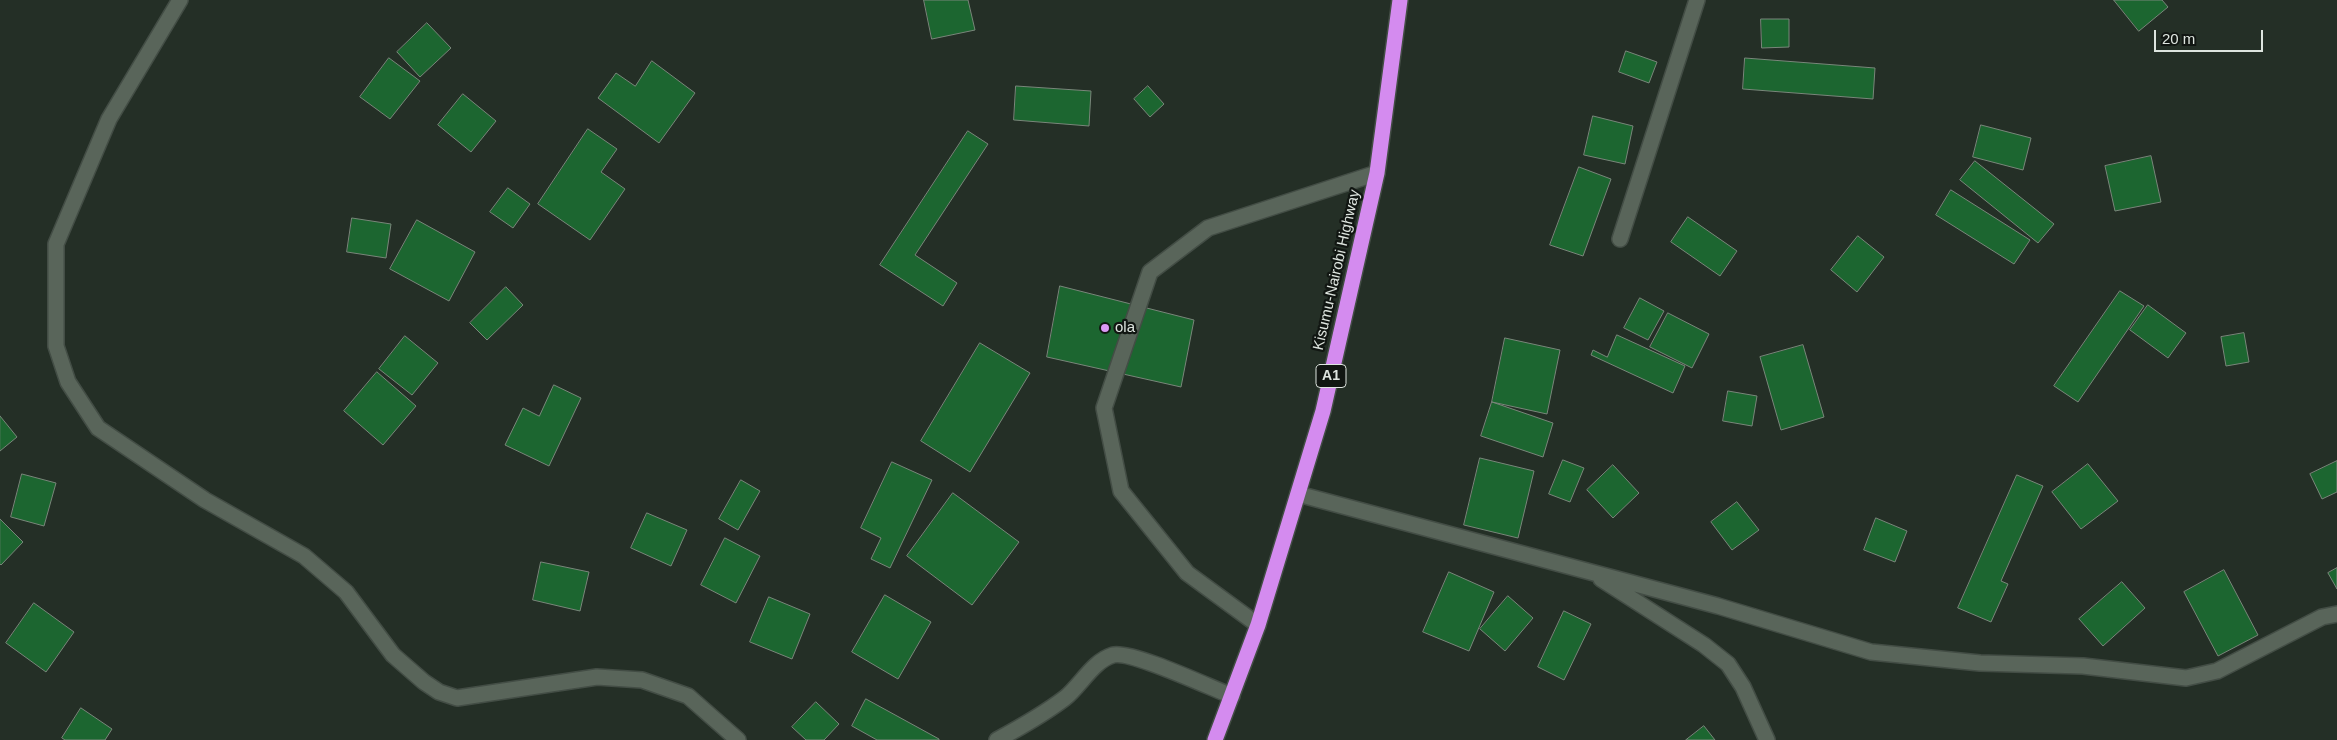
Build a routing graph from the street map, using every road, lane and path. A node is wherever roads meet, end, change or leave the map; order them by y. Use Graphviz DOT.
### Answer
graph roads {
  1 [pos="180,0"];
  2 [pos="1400,0"];
  3 [pos="1697,0"];
  4 [pos="1377,173"];
  5 [pos="1620,239"];
  6 [pos="1298,494"];
  7 [pos="1588,571"];
  8 [pos="2337,614"];
  9 [pos="1258,625"];
  10 [pos="1232,696"];
  11 [pos="738,740"];
  12 [pos="997,740"];
  13 [pos="1215,740"];
  14 [pos="1767,740"];
  1 -- 11 [label="street"];
  2 -- 4 [label="highway, Kisumu-Nairobi Highway / A1"];
  3 -- 5 [label="street"];
  4 -- 6 [label="highway, Kisumu-Nairobi Highway / A1"];
  4 -- 9 [label="street"];
  6 -- 7 [label="street"];
  6 -- 9 [label="highway, Kisumu-Nairobi Highway / A1"];
  7 -- 8 [label="street"];
  7 -- 14 [label="street"];
  9 -- 10 [label="highway, Kisumu-Nairobi Highway / A1"];
  10 -- 12 [label="street"];
  10 -- 13 [label="highway, Kisumu-Nairobi Highway / A1"];
}
